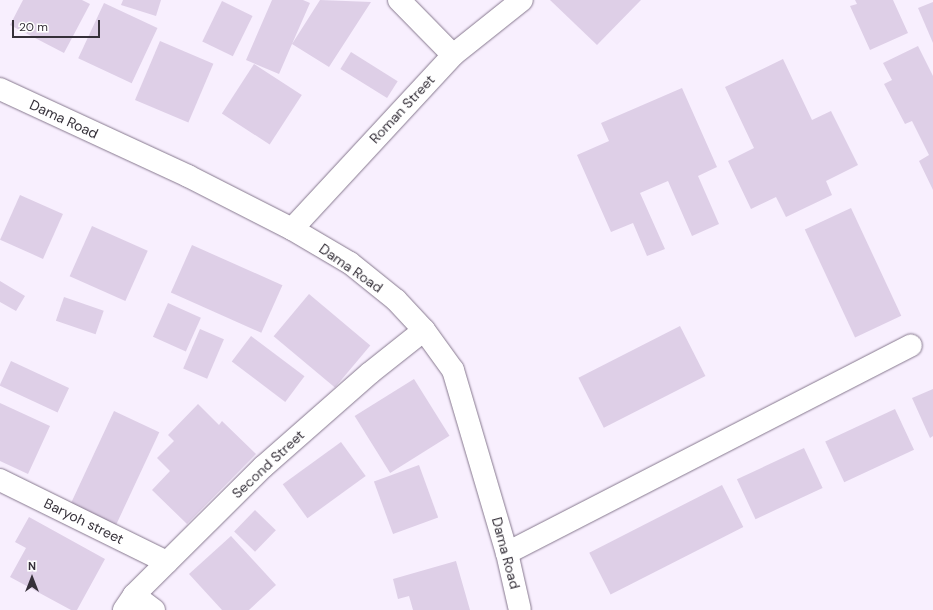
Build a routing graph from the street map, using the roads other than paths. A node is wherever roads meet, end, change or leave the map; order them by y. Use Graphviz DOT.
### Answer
graph roads {
  1 [pos="399,0"];
  2 [pos="522,0"];
  3 [pos="453,55"];
  4 [pos="0,89"];
  5 [pos="292,229"];
  6 [pos="424,330"];
  7 [pos="911,345"];
  8 [pos="0,480"];
  9 [pos="507,553"];
  10 [pos="167,562"];
  11 [pos="129,603"];
  12 [pos="154,610"];
  13 [pos="520,610"];
  1 -- 3 [label="main road"];
  2 -- 3 [label="main road, Roman Street"];
  3 -- 5 [label="main road, Roman Street"];
  4 -- 5 [label="main road, Dama Road"];
  5 -- 6 [label="main road, Dama Road"];
  6 -- 9 [label="main road, Dama Road"];
  6 -- 10 [label="main road, Second Street"];
  7 -- 9 [label="main road"];
  8 -- 10 [label="main road, Baryoh street"];
  9 -- 13 [label="main road, Dama Road"];
  10 -- 11 [label="main road, Second Street"];
  11 -- 12 [label="main road"];
}
